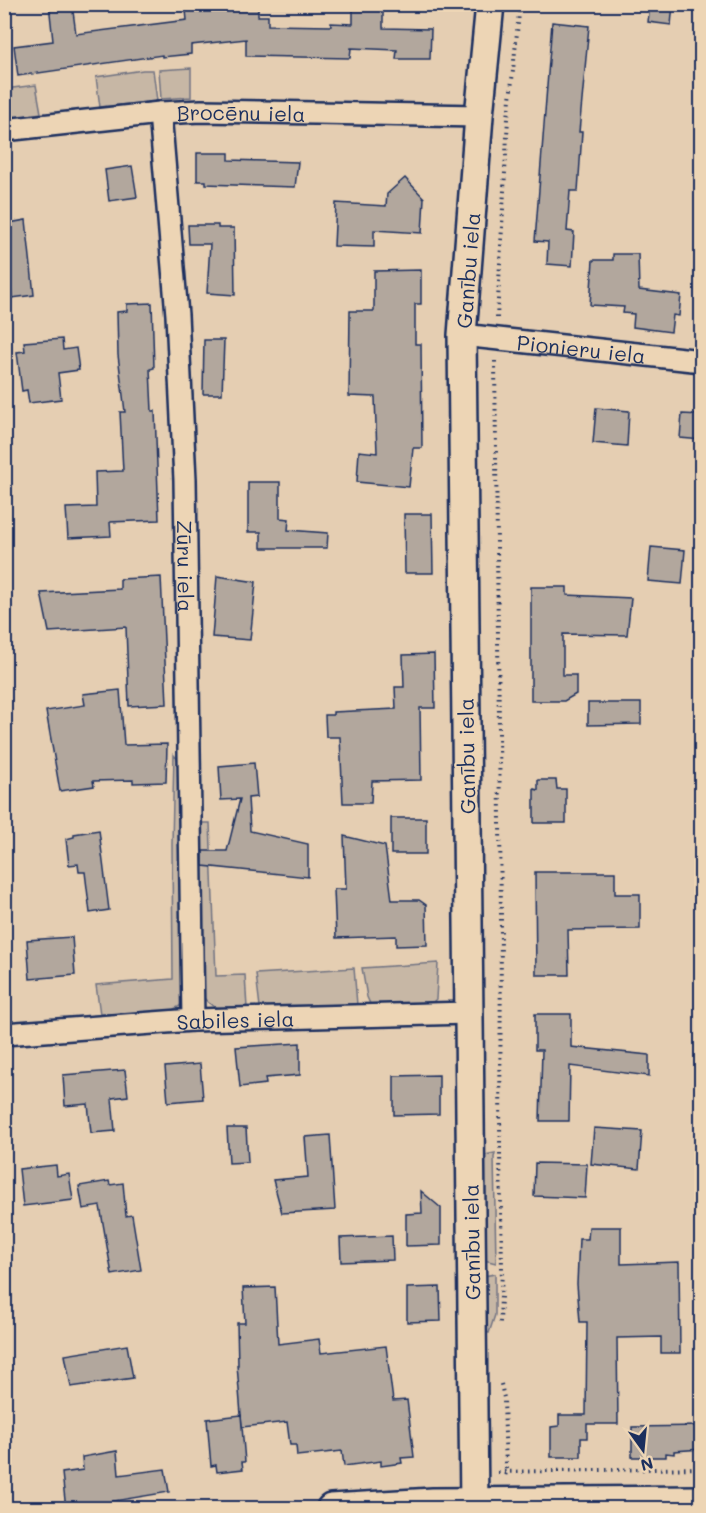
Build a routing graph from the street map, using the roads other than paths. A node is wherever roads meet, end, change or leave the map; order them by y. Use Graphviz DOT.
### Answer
graph roads {
  1 [pos="490,4"];
  2 [pos="160,113"];
  3 [pos="479,116"];
  4 [pos="4,130"];
  5 [pos="462,335"];
  6 [pos="702,361"];
  7 [pos="469,1013"];
  8 [pos="193,1020"];
  9 [pos="4,1035"];
  10 [pos="702,1500"];
  11 [pos="474,1505"];
  12 [pos="331,1509"];
  1 -- 3 [label="street, Ganību iela"];
  2 -- 3 [label="street, Brocēnu iela"];
  2 -- 4 [label="street, Brocēnu iela"];
  2 -- 8 [label="street, Zūru iela"];
  3 -- 5 [label="street, Ganību iela"];
  5 -- 6 [label="street, Pionieru iela"];
  5 -- 7 [label="street, Ganību iela"];
  7 -- 8 [label="street, Sabiles iela"];
  7 -- 11 [label="street, Ganību iela"];
  8 -- 9 [label="street, Sabiles iela"];
  10 -- 11 [label="street"];
  11 -- 12 [label="street"];
}
